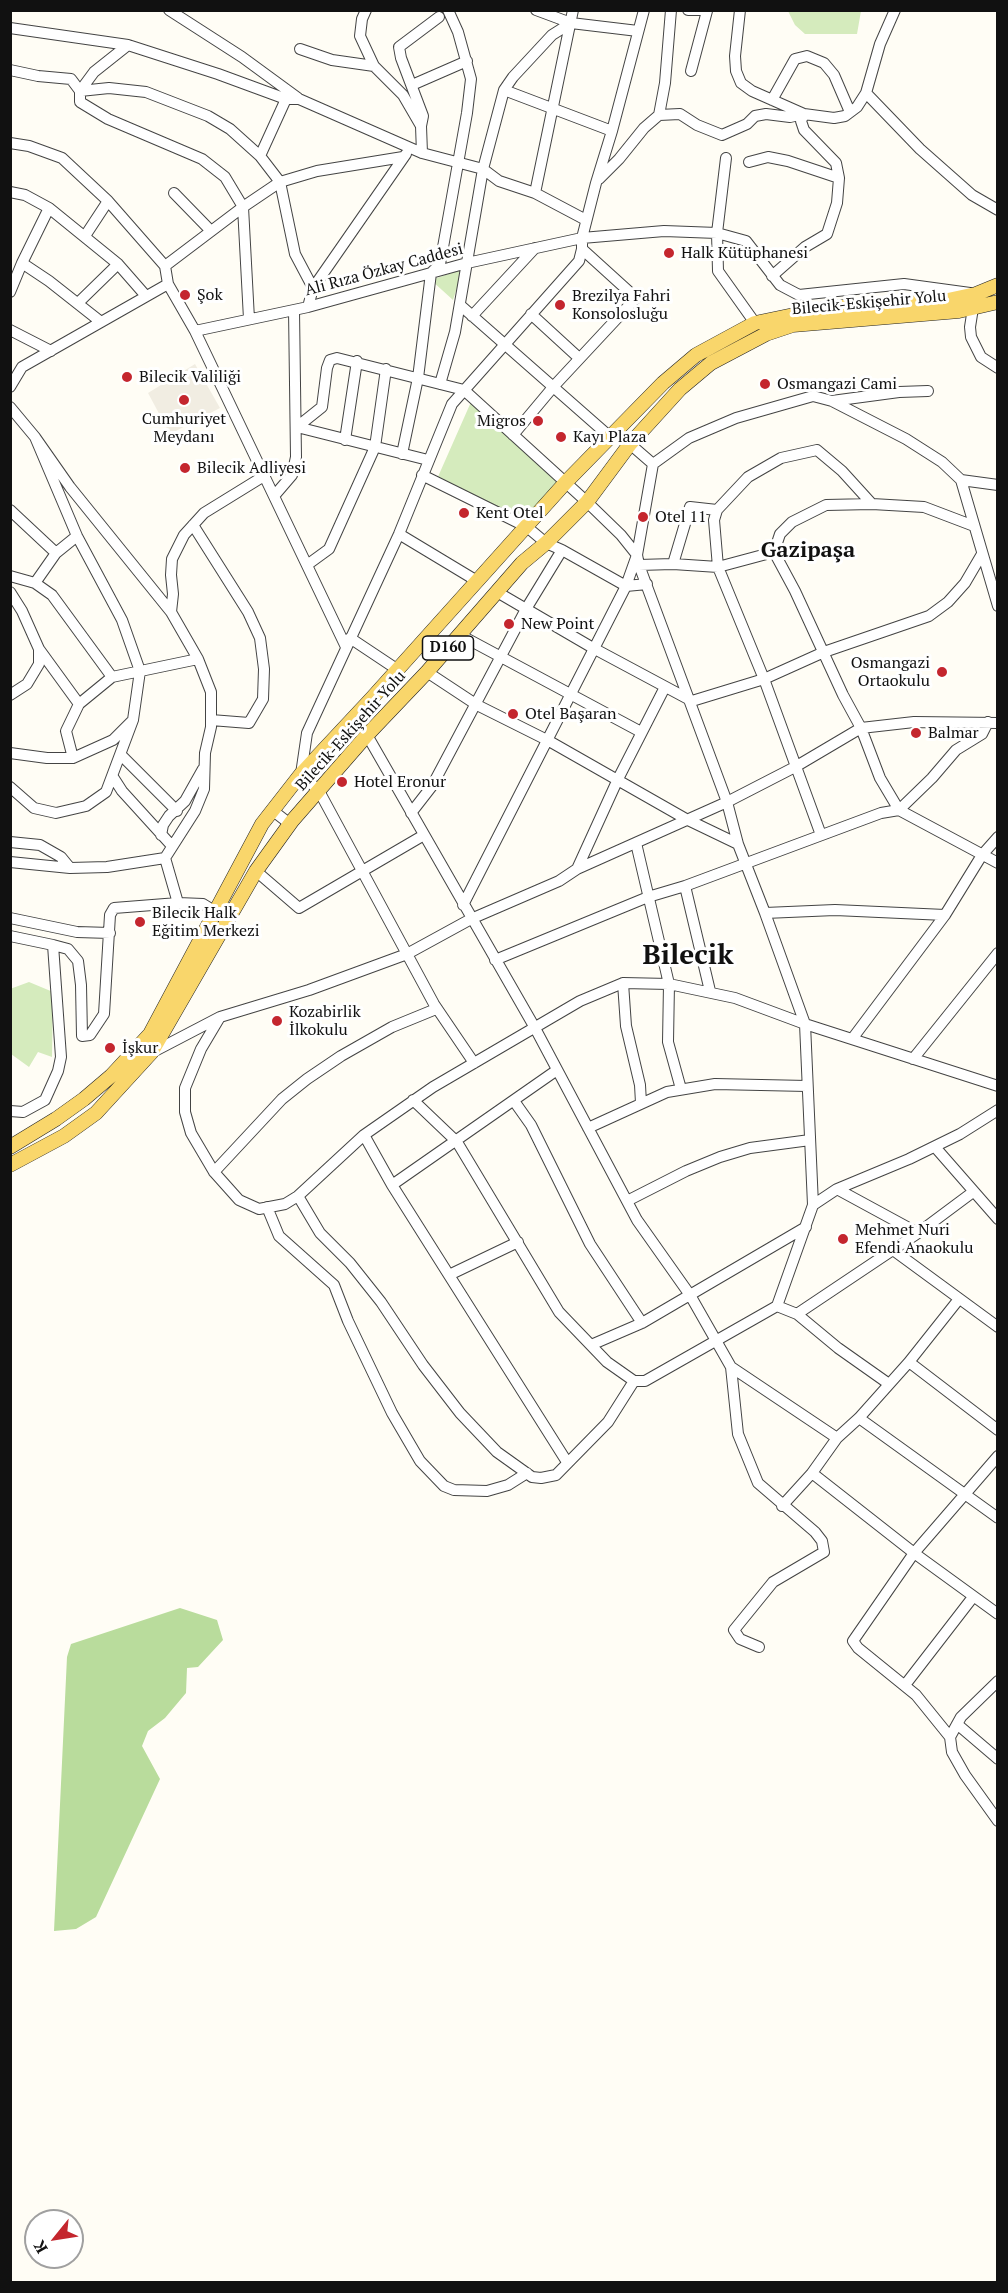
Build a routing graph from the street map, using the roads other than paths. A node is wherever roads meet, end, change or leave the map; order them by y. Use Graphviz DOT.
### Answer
graph roads {
  1 [pos="169,10"];
  2 [pos="366,10"];
  3 [pos="536,10"];
  4 [pos="573,10"];
  5 [pos="644,10"];
  6 [pos="671,10"];
  7 [pos="688,10"];
  8 [pos="707,10"];
  9 [pos="740,10"];
  10 [pos="895,10"];
  11 [pos="439,13"];
  12 [pos="571,23"];
  13 [pos="10,28"];
  14 [pos="638,31"];
  15 [pos="128,45"];
  16 [pos="300,49"];
  17 [pos="467,61"];
  18 [pos="375,66"];
  19 [pos="10,70"];
  20 [pos="691,71"];
  21 [pos="412,85"];
  22 [pos="504,90"];
  23 [pos="80,91"];
  24 [pos="866,93"];
  25 [pos="286,99"];
  26 [pos="299,99"];
  27 [pos="772,100"];
  28 [pos="553,110"];
  29 [pos="850,112"];
  30 [pos="804,114"];
  31 [pos="658,115"];
  32 [pos="421,126"];
  33 [pos="612,131"];
  34 [pos="10,142"];
  35 [pos="407,153"];
  36 [pos="422,153"];
  37 [pos="260,156"];
  38 [pos="726,158"];
  39 [pos="458,162"];
  40 [pos="749,162"];
  41 [pos="483,170"];
  42 [pos="839,178"];
  43 [pos="280,182"];
  44 [pos="596,183"];
  45 [pos="10,192"];
  46 [pos="174,193"];
  47 [pos="535,193"];
  48 [pos="108,201"];
  49 [pos="243,207"];
  50 [pos="49,208"];
  51 [pos="998,210"];
  52 [pos="586,220"];
  53 [pos="212,231"];
  54 [pos="717,233"];
  55 [pos="85,236"];
  56 [pos="582,244"];
  57 [pos="535,248"];
  58 [pos="467,262"];
  59 [pos="22,263"];
  60 [pos="118,264"];
  61 [pos="165,266"];
  62 [pos="431,273"];
  63 [pos="772,276"];
  64 [pos="168,284"];
  65 [pos="998,285"];
  66 [pos="313,288"];
  67 [pos="10,292"];
  68 [pos="146,296"];
  69 [pos="974,301"];
  70 [pos="998,302"];
  71 [pos="78,303"];
  72 [pos="460,305"];
  73 [pos="308,307"];
  74 [pos="294,310"];
  75 [pos="531,314"];
  76 [pos="472,316"];
  77 [pos="249,319"];
  78 [pos="101,322"];
  79 [pos="755,323"];
  80 [pos="10,330"];
  81 [pos="195,331"];
  82 [pos="505,344"];
  83 [pos="51,351"];
  84 [pos="579,358"];
  85 [pos="357,361"];
  86 [pos="998,368"];
  87 [pos="386,369"];
  88 [pos="418,378"];
  89 [pos="440,384"];
  90 [pos="554,386"];
  91 [pos="10,387"];
  92 [pos="464,390"];
  93 [pos="928,391"];
  94 [pos="832,401"];
  95 [pos="10,407"];
  96 [pos="297,428"];
  97 [pos="513,435"];
  98 [pos="609,436"];
  99 [pos="35,437"];
  100 [pos="345,440"];
  101 [pos="630,444"];
  102 [pos="375,447"];
  103 [pos="402,454"];
  104 [pos="428,460"];
  105 [pos="653,464"];
  106 [pos="422,475"];
  107 [pos="264,476"];
  108 [pos="961,480"];
  109 [pos="566,482"];
  110 [pos="998,484"];
  111 [pos="274,496"];
  112 [pos="587,502"];
  113 [pos="872,504"];
  114 [pos="10,510"];
  115 [pos="717,510"];
  116 [pos="193,525"];
  117 [pos="974,526"];
  118 [pos="527,527"];
  119 [pos="399,534"];
  120 [pos="77,536"];
  121 [pos="546,543"];
  122 [pos="562,550"];
  123 [pos="774,552"];
  124 [pos="56,553"];
  125 [pos="982,554"];
  126 [pos="638,560"];
  127 [pos="673,564"];
  128 [pos="307,565"];
  129 [pos="718,567"];
  130 [pos="10,576"];
  131 [pos="477,581"];
  132 [pos="35,583"];
  133 [pos="647,584"];
  134 [pos="626,586"];
  135 [pos="10,591"];
  136 [pos="497,592"];
  137 [pos="998,606"];
  138 [pos="526,609"];
  139 [pos="171,612"];
  140 [pos="460,635"];
  141 [pos="348,642"];
  142 [pos="593,648"];
  143 [pos="39,649"];
  144 [pos="824,652"];
  145 [pos="502,657"];
  146 [pos="198,659"];
  147 [pos="398,670"];
  148 [pos="140,671"];
  149 [pos="427,672"];
  150 [pos="112,677"];
  151 [pos="764,679"];
  152 [pos="665,687"];
  153 [pos="571,694"];
  154 [pos="10,695"];
  155 [pos="692,701"];
  156 [pos="79,704"];
  157 [pos="477,705"];
  158 [pos="133,720"];
  159 [pos="211,720"];
  160 [pos="993,722"];
  161 [pos="861,728"];
  162 [pos="641,732"];
  163 [pos="367,735"];
  164 [pos="549,741"];
  165 [pos="10,753"];
  166 [pos="121,756"];
  167 [pos="73,758"];
  168 [pos="795,767"];
  169 [pos="204,768"];
  170 [pos="301,774"];
  171 [pos="113,777"];
  172 [pos="618,779"];
  173 [pos="10,787"];
  174 [pos="319,791"];
  175 [pos="728,802"];
  176 [pos="272,810"];
  177 [pos="899,810"];
  178 [pos="177,811"];
  179 [pos="411,813"];
  180 [pos="686,819"];
  181 [pos="290,824"];
  182 [pos="161,835"];
  183 [pos="821,835"];
  184 [pos="424,836"];
  185 [pos="998,837"];
  186 [pos="10,842"];
  187 [pos="636,843"];
  188 [pos="738,844"];
  189 [pos="172,846"];
  190 [pos="982,855"];
  191 [pos="165,858"];
  192 [pos="10,862"];
  193 [pos="746,863"];
  194 [pos="998,863"];
  195 [pos="70,868"];
  196 [pos="577,869"];
  197 [pos="256,871"];
  198 [pos="364,872"];
  199 [pos="685,886"];
  200 [pos="648,897"];
  201 [pos="178,903"];
  202 [pos="463,905"];
  203 [pos="216,912"];
  204 [pos="765,913"];
  205 [pos="945,915"];
  206 [pos="10,918"];
  207 [pos="471,919"];
  208 [pos="110,933"];
  209 [pos="10,936"];
  210 [pos="53,945"];
  211 [pos="998,953"];
  212 [pos="407,954"];
  213 [pos="495,960"];
  214 [pos="623,983"];
  215 [pos="669,984"];
  216 [pos="710,991"];
  217 [pos="436,1009"];
  218 [pos="220,1017"];
  219 [pos="805,1024"];
  220 [pos="535,1028"];
  221 [pos="852,1039"];
  222 [pos="151,1053"];
  223 [pos="913,1059"];
  224 [pos="474,1063"];
  225 [pos="557,1070"];
  226 [pos="807,1086"];
  227 [pos="998,1086"];
  228 [pos="681,1089"];
  229 [pos="412,1100"];
  230 [pos="514,1101"];
  231 [pos="641,1103"];
  232 [pos="10,1111"];
  233 [pos="995,1116"];
  234 [pos="588,1128"];
  235 [pos="364,1135"];
  236 [pos="810,1140"];
  237 [pos="457,1142"];
  238 [pos="10,1147"];
  239 [pos="935,1147"];
  240 [pos="10,1165"];
  241 [pos="214,1172"];
  242 [pos="392,1185"];
  243 [pos="837,1189"];
  244 [pos="973,1192"];
  245 [pos="298,1196"];
  246 [pos="627,1201"];
  247 [pos="813,1205"];
  248 [pos="267,1207"];
  249 [pos="998,1219"];
  250 [pos="806,1227"];
  251 [pos="918,1233"];
  252 [pos="518,1242"];
  253 [pos="893,1250"];
  254 [pos="449,1275"];
  255 [pos="690,1295"];
  256 [pos="959,1299"];
  257 [pos="777,1306"];
  258 [pos="797,1314"];
  259 [pos="642,1323"];
  260 [pos="998,1327"];
  261 [pos="715,1340"];
  262 [pos="591,1345"];
  263 [pos="909,1362"];
  264 [pos="731,1367"];
  265 [pos="634,1381"];
  266 [pos="889,1384"];
  267 [pos="859,1418"];
  268 [pos="998,1430"];
  269 [pos="837,1438"];
  270 [pos="998,1456"];
  271 [pos="567,1462"];
  272 [pos="526,1473"];
  273 [pos="812,1473"];
  274 [pos="964,1494"];
  275 [pos="782,1506"];
  276 [pos="998,1518"];
  277 [pos="914,1553"];
  278 [pos="973,1597"];
  279 [pos="998,1614"];
  280 [pos="759,1647"];
  281 [pos="998,1681"];
  282 [pos="905,1684"];
  283 [pos="957,1724"];
  284 [pos="950,1737"];
  285 [pos="998,1760"];
  286 [pos="998,1821"];
  1 -- 26 [label="street"];
  2 -- 18 [label="street"];
  3 -- 12 [label="street"];
  4 -- 12 [label="street"];
  5 -- 14 [label="street"];
  6 -- 31 [label="street"];
  7 -- 8 [label="street"];
  8 -- 20 [label="street"];
  9 -- 27 [label="street"];
  10 -- 24 [label="street"];
  11 -- 17 [label="street"];
  11 -- 21 [label="street"];
  12 -- 14 [label="street"];
  12 -- 22 [label="street"];
  12 -- 28 [label="street"];
  13 -- 15 [label="street"];
  14 -- 33 [label="street"];
  15 -- 23 [label="street"];
  15 -- 25 [label="street"];
  16 -- 18 [label="street"];
  17 -- 21 [label="street"];
  17 -- 39 [label="street"];
  18 -- 32 [label="street"];
  19 -- 23 [label="street"];
  21 -- 32 [label="street"];
  22 -- 28 [label="street"];
  22 -- 41 [label="street"];
  23 -- 37 [label="street"];
  23 -- 49 [label="street"];
  24 -- 29 [label="street"];
  24 -- 51 [label="street"];
  25 -- 26 [label="street"];
  25 -- 37 [label="street"];
  26 -- 35 [label="street"];
  27 -- 29 [label="street"];
  27 -- 30 [label="street"];
  28 -- 33 [label="street"];
  28 -- 47 [label="street"];
  29 -- 30 [label="street"];
  30 -- 31 [label="street"];
  30 -- 42 [label="street"];
  31 -- 44 [label="street"];
  32 -- 36 [label="street"];
  33 -- 44 [label="street"];
  34 -- 48 [label="street"];
  35 -- 36 [label="street"];
  35 -- 43 [label="street"];
  35 -- 66 [label="street"];
  36 -- 39 [label="street"];
  37 -- 43 [label="street"];
  38 -- 54 [label="street"];
  39 -- 41 [label="street"];
  39 -- 62 [label="street"];
  40 -- 42 [label="street"];
  41 -- 47 [label="street"];
  41 -- 58 [label="street"];
  42 -- 63 [label="street"];
  43 -- 49 [label="street"];
  43 -- 66 [label="street"];
  44 -- 52 [label="street"];
  45 -- 50 [label="street"];
  46 -- 53 [label="street"];
  47 -- 52 [label="street"];
  48 -- 55 [label="street"];
  48 -- 61 [label="street"];
  49 -- 53 [label="street"];
  49 -- 77 [label="street"];
  50 -- 55 [label="street"];
  50 -- 59 [label="street"];
  52 -- 56 [label="street"];
  53 -- 61 [label="street"];
  54 -- 56 [label="street, Ali Rıza Özkay Caddesi"];
  54 -- 63 [label="street, Ali Rıza Özkay Caddesi"];
  54 -- 79 [label="street"];
  55 -- 60 [label="street"];
  56 -- 57 [label="street, Ali Rıza Özkay Caddesi"];
  56 -- 75 [label="street"];
  56 -- 84 [label="street"];
  57 -- 58 [label="street, Ali Rıza Özkay Caddesi"];
  57 -- 76 [label="street"];
  58 -- 62 [label="street, Ali Rıza Özkay Caddesi"];
  58 -- 72 [label="street"];
  59 -- 67 [label="street"];
  59 -- 71 [label="street"];
  60 -- 68 [label="street"];
  60 -- 71 [label="street"];
  61 -- 64 [label="street"];
  62 -- 73 [label="street, Ali Rıza Özkay Caddesi"];
  62 -- 88 [label="street"];
  63 -- 69 [label="street, Ali Rıza Özkay Caddesi"];
  64 -- 68 [label="street"];
  64 -- 81 [label="street"];
  65 -- 69 [label="main road, Bilecik-Eskişehir Yolu / D160"];
  66 -- 73 [label="street"];
  68 -- 78 [label="street"];
  69 -- 70 [label="main road, Bilecik-Eskişehir Yolu / D160"];
  69 -- 79 [label="main road, Bilecik-Eskişehir Yolu / D160"];
  69 -- 86 [label="street"];
  69 -- 101 [label="main road, Bilecik-Eskişehir Yolu / D160"];
  71 -- 78 [label="street"];
  72 -- 76 [label="street"];
  72 -- 89 [label="street"];
  73 -- 74 [label="street, Ali Rıza Özkay Caddesi"];
  74 -- 77 [label="street, Ali Rıza Özkay Caddesi"];
  74 -- 96 [label="street"];
  75 -- 82 [label="street"];
  75 -- 84 [label="street"];
  76 -- 82 [label="street"];
  77 -- 81 [label="street, Ali Rıza Özkay Caddesi"];
  78 -- 83 [label="street"];
  79 -- 98 [label="main road, Bilecik-Eskişehir Yolu / D160"];
  80 -- 83 [label="street"];
  81 -- 107 [label="street"];
  82 -- 90 [label="street"];
  82 -- 92 [label="street"];
  83 -- 91 [label="street"];
  84 -- 90 [label="street"];
  85 -- 87 [label="street"];
  85 -- 96 [label="street"];
  85 -- 100 [label="street"];
  87 -- 88 [label="street"];
  87 -- 102 [label="street"];
  88 -- 89 [label="street"];
  88 -- 103 [label="street"];
  89 -- 92 [label="street"];
  90 -- 97 [label="street"];
  90 -- 98 [label="street"];
  92 -- 97 [label="street"];
  92 -- 104 [label="street"];
  93 -- 94 [label="street"];
  94 -- 105 [label="street"];
  94 -- 108 [label="street"];
  95 -- 99 [label="street"];
  96 -- 100 [label="street"];
  96 -- 111 [label="street"];
  97 -- 109 [label="street"];
  98 -- 109 [label="main road, Bilecik-Eskişehir Yolu / D160"];
  99 -- 120 [label="street"];
  99 -- 139 [label="street"];
  100 -- 102 [label="street"];
  101 -- 105 [label="street"];
  101 -- 112 [label="main road, Bilecik-Eskişehir Yolu / D160"];
  102 -- 103 [label="street"];
  102 -- 128 [label="street"];
  103 -- 104 [label="street"];
  104 -- 106 [label="street"];
  105 -- 126 [label="street"];
  106 -- 118 [label="street"];
  106 -- 119 [label="street"];
  107 -- 111 [label="street"];
  107 -- 116 [label="street"];
  108 -- 110 [label="street"];
  108 -- 117 [label="street"];
  109 -- 112 [label="street"];
  109 -- 118 [label="main road, Bilecik-Eskişehir Yolu / D160"];
  111 -- 128 [label="street"];
  112 -- 121 [label="main road, Bilecik-Eskişehir Yolu / D160"];
  112 -- 126 [label="street"];
  113 -- 115 [label="street"];
  113 -- 117 [label="street"];
  113 -- 123 [label="street"];
  114 -- 124 [label="street"];
  115 -- 127 [label="street"];
  115 -- 129 [label="street"];
  116 -- 139 [label="street"];
  116 -- 159 [label="street"];
  117 -- 125 [label="street"];
  118 -- 121 [label="street"];
  118 -- 131 [label="main road, Bilecik-Eskişehir Yolu / D160"];
  119 -- 131 [label="street"];
  119 -- 141 [label="street"];
  120 -- 124 [label="street"];
  120 -- 148 [label="street"];
  121 -- 122 [label="street"];
  121 -- 136 [label="main road, Bilecik-Eskişehir Yolu / D160"];
  122 -- 134 [label="street"];
  122 -- 138 [label="street"];
  123 -- 129 [label="street"];
  123 -- 144 [label="street"];
  124 -- 132 [label="street"];
  125 -- 137 [label="street"];
  125 -- 144 [label="street"];
  126 -- 127 [label="street"];
  126 -- 133 [label="street"];
  126 -- 134 [label="street"];
  127 -- 129 [label="street"];
  128 -- 141 [label="street"];
  129 -- 151 [label="street"];
  130 -- 132 [label="street"];
  131 -- 147 [label="main road, Bilecik-Eskişehir Yolu / D160"];
  132 -- 150 [label="street"];
  133 -- 134 [label="street"];
  133 -- 155 [label="street"];
  134 -- 142 [label="street"];
  135 -- 143 [label="street"];
  136 -- 138 [label="street"];
  136 -- 140 [label="main road, Bilecik-Eskişehir Yolu / D160"];
  138 -- 142 [label="street"];
  138 -- 145 [label="street"];
  139 -- 146 [label="street"];
  140 -- 145 [label="street"];
  140 -- 149 [label="main road, Bilecik-Eskişehir Yolu / D160"];
  141 -- 147 [label="street"];
  141 -- 170 [label="street"];
  142 -- 152 [label="street"];
  142 -- 153 [label="street"];
  143 -- 154 [label="street"];
  143 -- 156 [label="street"];
  144 -- 151 [label="street"];
  144 -- 161 [label="street"];
  145 -- 153 [label="street"];
  145 -- 157 [label="street"];
  146 -- 148 [label="street"];
  146 -- 159 [label="street"];
  147 -- 170 [label="main road, Bilecik-Eskişehir Yolu / D160"];
  148 -- 150 [label="street"];
  148 -- 158 [label="street"];
  149 -- 157 [label="street"];
  149 -- 163 [label="main road, Bilecik-Eskişehir Yolu / D160"];
  150 -- 156 [label="street"];
  151 -- 155 [label="street"];
  151 -- 168 [label="street"];
  152 -- 155 [label="street"];
  152 -- 162 [label="street"];
  153 -- 162 [label="street"];
  153 -- 164 [label="street"];
  155 -- 175 [label="street"];
  156 -- 167 [label="street"];
  157 -- 164 [label="street"];
  157 -- 179 [label="street"];
  158 -- 166 [label="street"];
  158 -- 167 [label="street"];
  159 -- 169 [label="street"];
  160 -- 161 [label="street"];
  160 -- 177 [label="street"];
  161 -- 168 [label="street"];
  161 -- 177 [label="street"];
  162 -- 172 [label="street"];
  163 -- 174 [label="main road, Bilecik-Eskişehir Yolu / D160"];
  163 -- 179 [label="street"];
  164 -- 172 [label="street"];
  164 -- 202 [label="street"];
  165 -- 167 [label="street"];
  166 -- 171 [label="street"];
  166 -- 178 [label="street"];
  168 -- 175 [label="street"];
  168 -- 183 [label="street"];
  169 -- 178 [label="street"];
  169 -- 189 [label="street"];
  170 -- 174 [label="street"];
  170 -- 176 [label="main road, Bilecik-Eskişehir Yolu / D160"];
  171 -- 173 [label="street"];
  171 -- 182 [label="street"];
  172 -- 180 [label="street"];
  172 -- 196 [label="street"];
  174 -- 181 [label="main road, Bilecik-Eskişehir Yolu / D160"];
  174 -- 198 [label="street"];
  175 -- 180 [label="street"];
  175 -- 188 [label="street"];
  176 -- 181 [label="street"];
  176 -- 203 [label="main road, Bilecik-Eskişehir Yolu / D160"];
  177 -- 183 [label="street"];
  177 -- 190 [label="street"];
  178 -- 182 [label="street"];
  179 -- 184 [label="street"];
  180 -- 187 [label="street"];
  180 -- 188 [label="street"];
  181 -- 197 [label="main road, Bilecik-Eskişehir Yolu / D160"];
  182 -- 189 [label="street"];
  183 -- 193 [label="street"];
  184 -- 198 [label="street"];
  184 -- 202 [label="street"];
  185 -- 190 [label="street"];
  186 -- 195 [label="street"];
  187 -- 196 [label="street"];
  187 -- 200 [label="street"];
  188 -- 193 [label="street"];
  189 -- 191 [label="street"];
  190 -- 194 [label="street"];
  190 -- 205 [label="street"];
  191 -- 195 [label="street"];
  191 -- 201 [label="street"];
  192 -- 195 [label="street"];
  193 -- 199 [label="street"];
  193 -- 204 [label="street"];
  196 -- 207 [label="street"];
  197 -- 198 [label="street"];
  197 -- 222 [label="main road, Bilecik-Eskişehir Yolu / D160"];
  198 -- 212 [label="street"];
  199 -- 200 [label="street"];
  199 -- 216 [label="street"];
  200 -- 213 [label="street"];
  200 -- 215 [label="street"];
  201 -- 203 [label="street"];
  201 -- 208 [label="street"];
  202 -- 207 [label="street"];
  203 -- 238 [label="main road, Bilecik-Eskişehir Yolu / D160"];
  204 -- 205 [label="street"];
  204 -- 219 [label="street"];
  205 -- 221 [label="street"];
  206 -- 208 [label="street"];
  207 -- 212 [label="street"];
  207 -- 213 [label="street"];
  208 -- 210 [label="street"];
  209 -- 210 [label="street"];
  210 -- 232 [label="street"];
  211 -- 223 [label="street"];
  212 -- 217 [label="street"];
  212 -- 218 [label="street"];
  213 -- 220 [label="street"];
  214 -- 215 [label="street"];
  214 -- 220 [label="street"];
  214 -- 231 [label="street"];
  215 -- 216 [label="street"];
  215 -- 228 [label="street"];
  216 -- 219 [label="street"];
  217 -- 224 [label="street"];
  217 -- 241 [label="street"];
  218 -- 222 [label="street"];
  218 -- 241 [label="street"];
  219 -- 221 [label="street"];
  219 -- 226 [label="street"];
  220 -- 224 [label="street"];
  220 -- 225 [label="street"];
  221 -- 223 [label="street"];
  222 -- 240 [label="main road, Bilecik-Eskişehir Yolu / D160"];
  223 -- 227 [label="street"];
  224 -- 229 [label="street"];
  225 -- 230 [label="street"];
  225 -- 234 [label="street"];
  226 -- 228 [label="street"];
  226 -- 236 [label="street"];
  228 -- 231 [label="street"];
  229 -- 235 [label="street"];
  229 -- 237 [label="street"];
  230 -- 237 [label="street"];
  230 -- 259 [label="street"];
  231 -- 234 [label="street"];
  233 -- 239 [label="street"];
  234 -- 246 [label="street"];
  235 -- 242 [label="street"];
  235 -- 245 [label="street"];
  236 -- 246 [label="street"];
  236 -- 247 [label="street"];
  237 -- 242 [label="street"];
  237 -- 252 [label="street"];
  239 -- 243 [label="street"];
  239 -- 244 [label="street"];
  241 -- 248 [label="street"];
  242 -- 254 [label="street"];
  243 -- 247 [label="street"];
  243 -- 251 [label="street"];
  244 -- 249 [label="street"];
  244 -- 251 [label="street"];
  245 -- 248 [label="street"];
  245 -- 272 [label="street"];
  246 -- 255 [label="street"];
  247 -- 250 [label="street"];
  248 -- 272 [label="street"];
  250 -- 255 [label="street"];
  250 -- 257 [label="street"];
  251 -- 253 [label="street"];
  252 -- 254 [label="street"];
  252 -- 262 [label="street"];
  253 -- 256 [label="street"];
  253 -- 258 [label="street"];
  254 -- 271 [label="street"];
  255 -- 259 [label="street"];
  255 -- 261 [label="street"];
  256 -- 260 [label="street"];
  256 -- 263 [label="street"];
  257 -- 258 [label="street"];
  257 -- 261 [label="street"];
  258 -- 266 [label="street"];
  259 -- 262 [label="street"];
  261 -- 264 [label="street"];
  261 -- 265 [label="street"];
  262 -- 265 [label="street"];
  263 -- 266 [label="street"];
  263 -- 268 [label="street"];
  264 -- 269 [label="street"];
  264 -- 275 [label="street"];
  265 -- 271 [label="street"];
  266 -- 267 [label="street"];
  267 -- 269 [label="street"];
  267 -- 274 [label="street"];
  269 -- 273 [label="street"];
  270 -- 274 [label="street"];
  271 -- 272 [label="street"];
  273 -- 275 [label="street"];
  273 -- 277 [label="street"];
  274 -- 276 [label="street"];
  274 -- 277 [label="street"];
  275 -- 280 [label="street"];
  277 -- 278 [label="street"];
  277 -- 282 [label="street"];
  278 -- 279 [label="street"];
  278 -- 282 [label="street"];
  281 -- 283 [label="street"];
  282 -- 284 [label="street"];
  283 -- 284 [label="street"];
  283 -- 285 [label="street"];
  284 -- 286 [label="street"];
}
